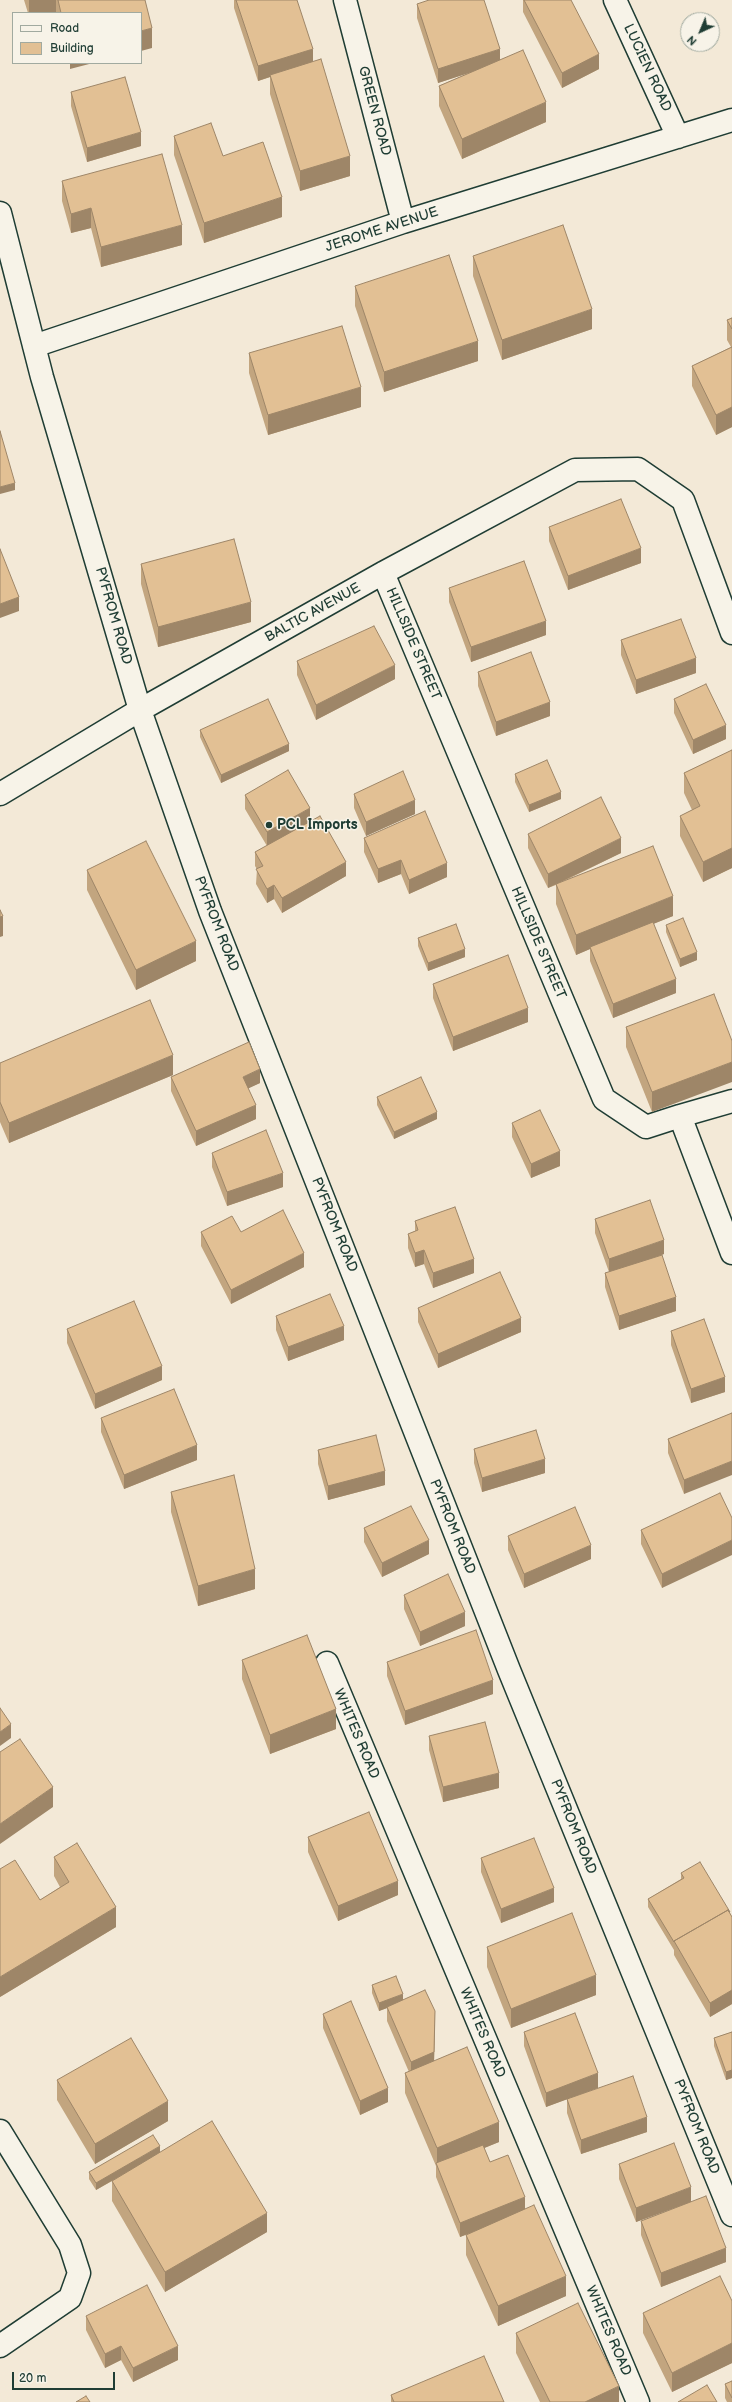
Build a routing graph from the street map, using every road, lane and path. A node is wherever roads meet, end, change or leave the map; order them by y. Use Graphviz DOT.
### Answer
graph roads {
  1 [pos="345,0"];
  2 [pos="615,0"];
  3 [pos="732,120"];
  4 [pos="678,137"];
  5 [pos="0,213"];
  6 [pos="403,222"];
  7 [pos="34,346"];
  8 [pos="383,573"];
  9 [pos="732,633"];
  10 [pos="140,710"];
  11 [pos="0,794"];
  12 [pos="732,1101"];
  13 [pos="680,1116"];
  14 [pos="732,1253"];
  15 [pos="327,1663"];
  16 [pos="0,2131"];
  17 [pos="732,2215"];
  18 [pos="0,2346"];
  19 [pos="638,2402"];
  1 -- 6 [label="street, GREEN ROAD"];
  2 -- 4 [label="street, LUCIEN ROAD"];
  3 -- 4 [label="street, JEROME AVENUE"];
  4 -- 6 [label="street, JEROME AVENUE"];
  5 -- 7 [label="street, PYFROM ROAD"];
  6 -- 7 [label="street, JEROME AVENUE"];
  7 -- 10 [label="street, PYFROM ROAD"];
  8 -- 9 [label="street, BALTIC AVENUE"];
  8 -- 10 [label="street, BALTIC AVENUE"];
  8 -- 13 [label="street, HILLSIDE STREET"];
  10 -- 11 [label="street, BALTIC AVENUE"];
  10 -- 17 [label="street, PYFROM ROAD"];
  12 -- 13 [label="street"];
  13 -- 14 [label="street"];
  15 -- 19 [label="street, WHITES ROAD"];
  16 -- 18 [label="street"];
}
